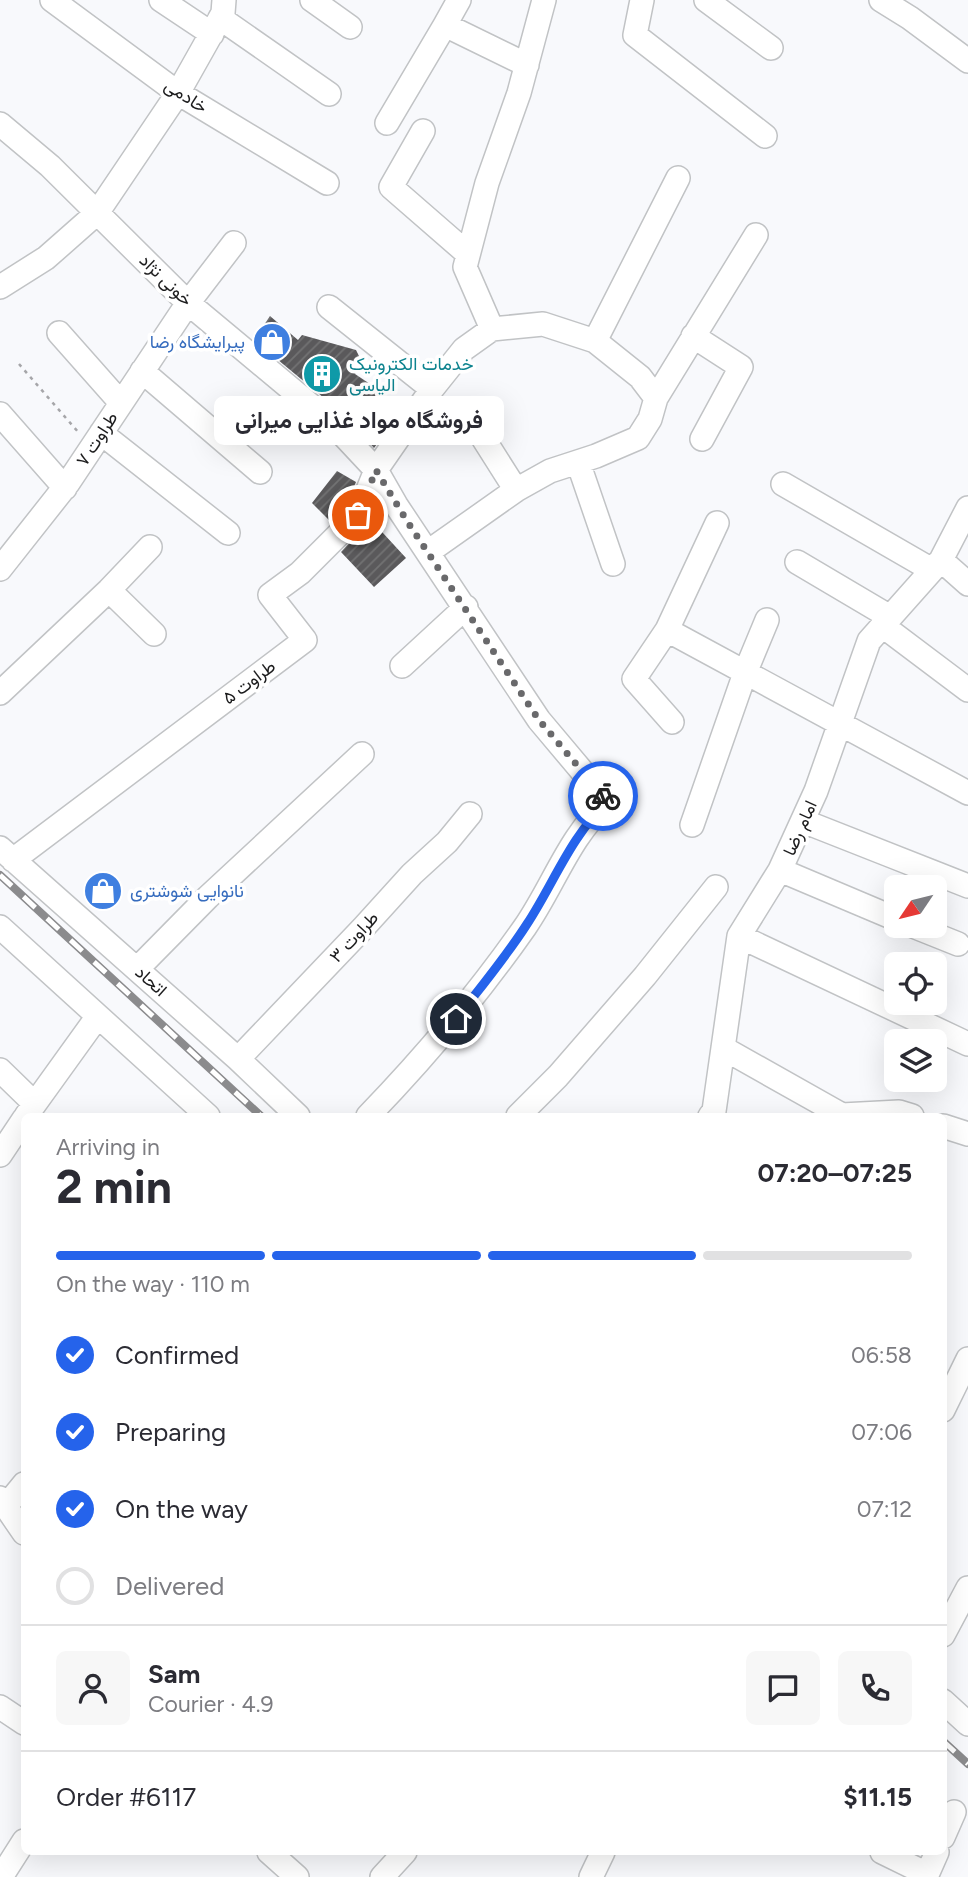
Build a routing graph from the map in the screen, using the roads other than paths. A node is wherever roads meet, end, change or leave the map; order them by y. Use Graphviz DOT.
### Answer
graph roads {
  1 [pos="52,0"];
  2 [pos="160,0"];
  3 [pos="312,0"];
  4 [pos="459,0"];
  5 [pos="544,0"];
  6 [pos="642,0"];
  7 [pos="706,0"];
  8 [pos="881,0"];
  9 [pos="219,18"];
  10 [pos="445,24"];
  11 [pos="350,27"];
  12 [pos="771,48"];
  13 [pos="968,61"];
  14 [pos="527,65"];
  15 [pos="178,93"];
  16 [pos="329,94"];
  17 [pos="387,123"];
  18 [pos="0,124"];
  19 [pos="423,131"];
  20 [pos="765,136"];
  21 [pos="678,178"];
  22 [pos="327,183"];
  23 [pos="97,212"];
  24 [pos="756,234"];
  25 [pos="234,243"];
  26 [pos="468,254"];
  27 [pos="0,287"];
  28 [pos="188,303"];
  29 [pos="329,307"];
  30 [pos="492,329"];
  31 [pos="59,333"];
  32 [pos="694,336"];
  33 [pos="595,341"];
  34 [pos="142,372"];
  35 [pos="432,389"];
  36 [pos="656,398"];
  37 [pos="121,403"];
  38 [pos="0,414"];
  39 [pos="478,430"];
  40 [pos="702,439"];
  41 [pos="96,440"];
  42 [pos="578,462"];
  43 [pos="376,470"];
  44 [pos="260,472"];
  45 [pos="783,484"];
  46 [pos="65,488"];
  47 [pos="516,490"];
  48 [pos="968,508"];
  49 [pos="717,523"];
  50 [pos="228,533"];
  51 [pos="150,547"];
  52 [pos="428,552"];
  53 [pos="797,562"];
  54 [pos="613,564"];
  55 [pos="937,565"];
  56 [pos="0,569"];
  57 [pos="968,584"];
  58 [pos="109,590"];
  59 [pos="466,607"];
  60 [pos="767,620"];
  61 [pos="886,622"];
  62 [pos="667,631"];
  63 [pos="154,634"];
  64 [pos="402,666"];
  65 [pos="745,673"];
  66 [pos="968,690"];
  67 [pos="0,693"];
  68 [pos="672,722"];
  69 [pos="840,724"];
  70 [pos="362,754"];
  71 [pos="968,793"];
  72 [pos="470,814"];
  73 [pos="803,821"];
  74 [pos="692,825"];
  75 [pos="6,854"];
  76 [pos="780,870"];
  77 [pos="968,886"];
  78 [pos="716,887"];
  79 [pos="884,914"];
  80 [pos="0,927"];
  81 [pos="739,936"];
  82 [pos="943,938"];
  83 [pos="958,944"];
  84 [pos="137,969"];
  85 [pos="98,1016"];
  86 [pos="968,1044"];
  87 [pos="723,1048"];
  88 [pos="237,1059"];
  89 [pos="0,1070"];
  90 [pos="28,1113"];
  91 [pos="205,1113"];
  92 [pos="295,1113"];
  93 [pos="371,1113"];
  94 [pos="521,1113"];
  95 [pos="712,1113"];
  96 [pos="838,1113"];
  97 [pos="879,1113"];
  98 [pos="902,1113"];
  99 [pos="947,1127"];
  100 [pos="21,1128"];
  101 [pos="968,1134"];
  102 [pos="12,1148"];
  103 [pos="968,1359"];
  104 [pos="947,1402"];
  105 [pos="21,1487"];
  106 [pos="3,1502"];
  107 [pos="21,1529"];
  108 [pos="968,1588"];
  109 [pos="947,1627"];
  110 [pos="947,1705"];
  111 [pos="0,1707"];
  112 [pos="21,1721"];
  113 [pos="968,1724"];
  114 [pos="954,1812"];
  115 [pos="947,1828"];
  116 [pos="21,1846"];
  117 [pos="272,1855"];
  118 [pos="402,1855"];
  119 [pos="602,1855"];
  120 [pos="888,1855"];
  121 [pos="936,1855"];
  122 [pos="926,1876"];
  123 [pos="1,1877"];
  124 [pos="297,1877"];
  125 [pos="382,1877"];
  126 [pos="591,1877"];
  1 -- 15 [label="street, خادمی"];
  2 -- 9 [label="street"];
  3 -- 11 [label="street"];
  4 -- 10 [label="street"];
  5 -- 14 [label="street"];
  6 -- 20 [label="street"];
  7 -- 12 [label="street"];
  8 -- 13 [label="street"];
  9 -- 15 [label="street"];
  9 -- 16 [label="street"];
  10 -- 14 [label="street"];
  10 -- 17 [label="street"];
  14 -- 26 [label="street"];
  15 -- 22 [label="street, خادمی"];
  15 -- 23 [label="street"];
  18 -- 23 [label="street, خونی نژاد"];
  19 -- 26 [label="street"];
  21 -- 33 [label="street"];
  23 -- 27 [label="street"];
  23 -- 28 [label="street, خونی نژاد"];
  24 -- 32 [label="street"];
  25 -- 28 [label="street, طراوت ۷"];
  26 -- 30 [label="street"];
  28 -- 34 [label="street, طراوت ۷"];
  28 -- 43 [label="street, خونی نژاد"];
  29 -- 35 [label="street"];
  30 -- 33 [label="street"];
  30 -- 35 [label="street"];
  31 -- 37 [label="street"];
  32 -- 36 [label="street"];
  32 -- 40 [label="street"];
  33 -- 36 [label="street"];
  34 -- 37 [label="street, طراوت ۷"];
  34 -- 44 [label="street"];
  35 -- 43 [label="street"];
  36 -- 42 [label="street"];
  37 -- 41 [label="street, طراوت ۷"];
  38 -- 46 [label="street"];
  39 -- 47 [label="street"];
  41 -- 46 [label="street, طراوت ۷"];
  41 -- 50 [label="street"];
  42 -- 47 [label="street"];
  42 -- 54 [label="street"];
  43 -- 52 [label="street, خونی نژاد"];
  43 -- 75 [label="street, طراوت ۵"];
  45 -- 55 [label="street"];
  46 -- 56 [label="street, طراوت ۷"];
  47 -- 52 [label="street"];
  48 -- 55 [label="street, امام رضا"];
  49 -- 62 [label="street"];
  51 -- 58 [label="street"];
  52 -- 59 [label="street, خونی نژاد"];
  53 -- 61 [label="street"];
  55 -- 57 [label="street"];
  55 -- 61 [label="street, امام رضا"];
  58 -- 63 [label="street"];
  58 -- 67 [label="street"];
  59 -- 64 [label="street"];
  59 -- 93 [label="street, خونی نژاد"];
  60 -- 65 [label="street"];
  61 -- 66 [label="street"];
  61 -- 69 [label="street, امام رضا"];
  62 -- 65 [label="street"];
  62 -- 68 [label="street"];
  65 -- 69 [label="street"];
  65 -- 74 [label="street"];
  69 -- 71 [label="street"];
  69 -- 73 [label="street, امام رضا"];
  70 -- 84 [label="street"];
  72 -- 88 [label="street, طراوت ۳"];
  73 -- 76 [label="street, امام رضا"];
  73 -- 77 [label="street"];
  75 -- 84 [label="street, اتحاد"];
  76 -- 79 [label="street"];
  76 -- 81 [label="street, امام رضا"];
  78 -- 94 [label="street"];
  80 -- 85 [label="street"];
  81 -- 86 [label="street"];
  81 -- 87 [label="street, امام رضا"];
  82 -- 83 [label="street"];
  84 -- 88 [label="street, اتحاد"];
  85 -- 90 [label="street"];
  85 -- 91 [label="street"];
  87 -- 95 [label="street, امام رضا"];
  87 -- 96 [label="street"];
  88 -- 92 [label="street, اتحاد"];
  89 -- 90 [label="street"];
  97 -- 98 [label="street"];
  99 -- 101 [label="street"];
  100 -- 102 [label="street"];
  103 -- 104 [label="street"];
  105 -- 106 [label="street"];
  106 -- 107 [label="street"];
  108 -- 109 [label="street"];
  110 -- 113 [label="street"];
  111 -- 112 [label="street"];
  114 -- 115 [label="street"];
  116 -- 123 [label="street"];
  117 -- 124 [label="street"];
  118 -- 125 [label="street"];
  119 -- 126 [label="street"];
  120 -- 122 [label="street"];
  121 -- 122 [label="street"];
}
